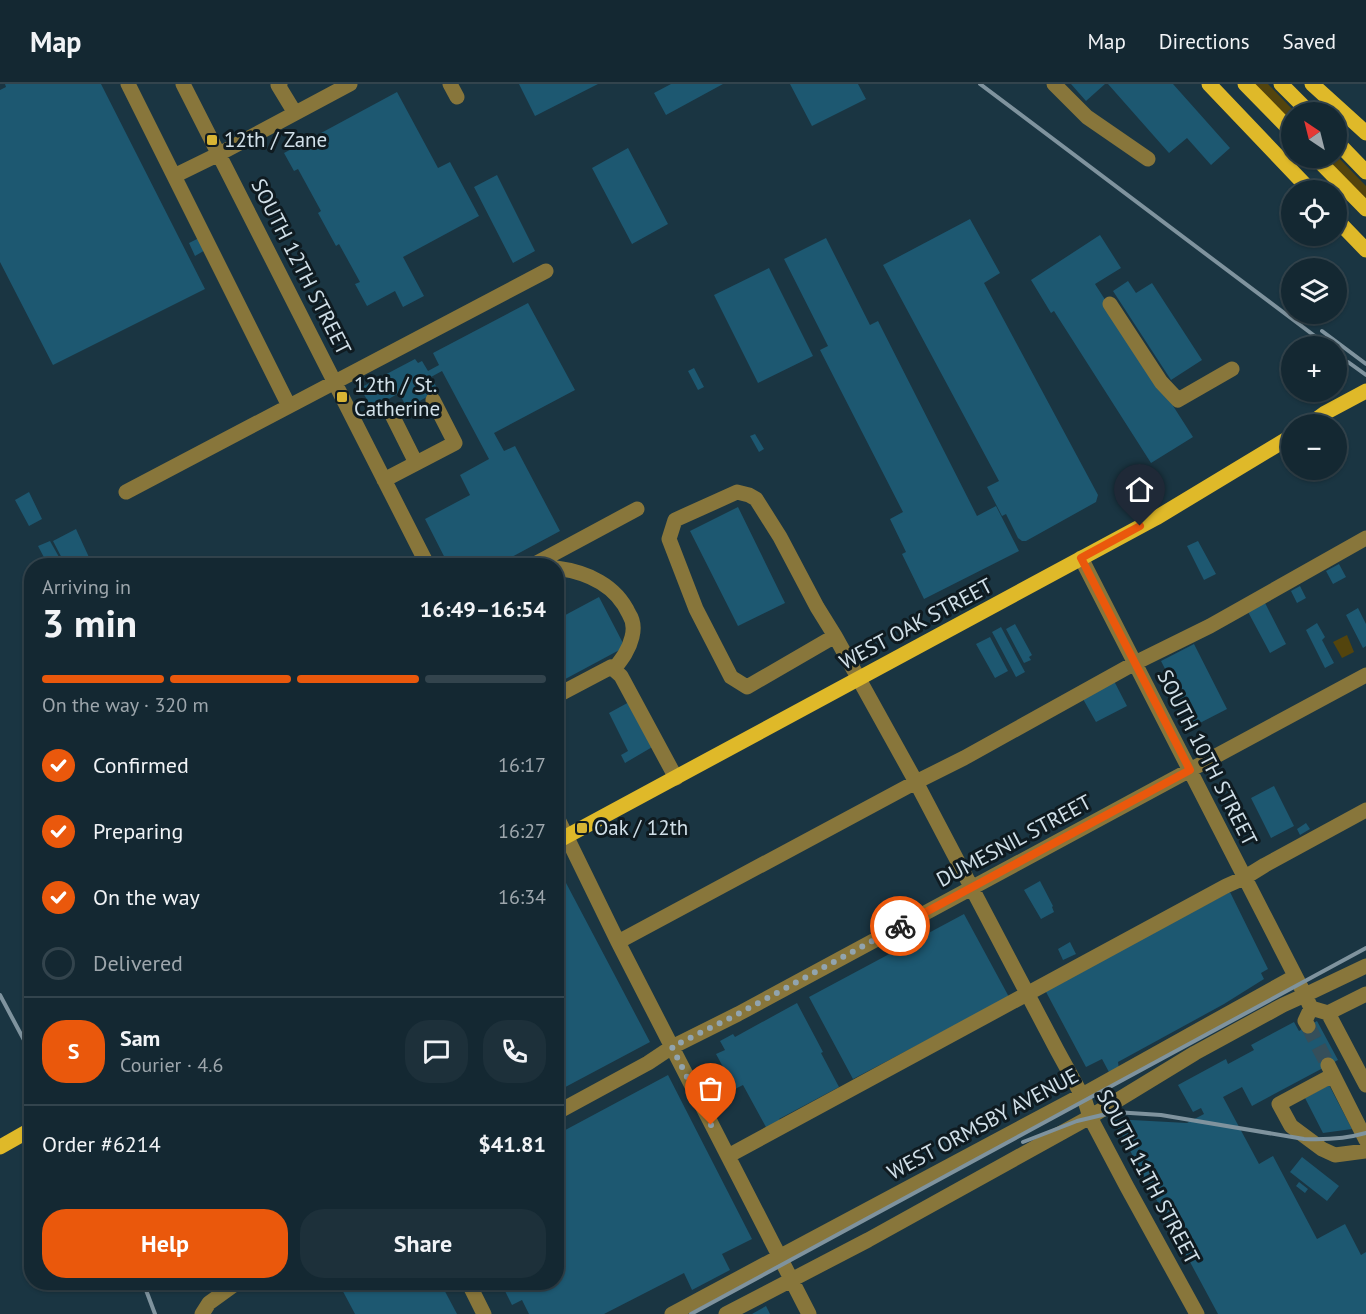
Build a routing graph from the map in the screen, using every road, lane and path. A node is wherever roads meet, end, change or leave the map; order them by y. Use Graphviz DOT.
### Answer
graph roads {
  1 [pos="128,84"];
  2 [pos="183,84"];
  3 [pos="275,84"];
  4 [pos="350,84"];
  5 [pos="1054,84"];
  6 [pos="1209,84"];
  7 [pos="1245,84"];
  8 [pos="1281,84"];
  9 [pos="1312,84"];
  10 [pos="1299,102"];
  11 [pos="295,113"];
  12 [pos="1281,121"];
  13 [pos="1366,134"];
  14 [pos="1347,152"];
  15 [pos="219,154"];
  16 [pos="1148,159"];
  17 [pos="1326,168"];
  18 [pos="1366,171"];
  19 [pos="174,176"];
  20 [pos="1300,180"];
  21 [pos="1366,209"];
  22 [pos="1347,230"];
  23 [pos="1366,250"];
  24 [pos="546,271"];
  25 [pos="1110,304"];
  26 [pos="1232,369"];
  27 [pos="334,381"];
  28 [pos="1366,391"];
  29 [pos="433,400"];
  30 [pos="289,406"];
  31 [pos="391,413"];
  32 [pos="1323,414"];
  33 [pos="1281,443"];
  34 [pos="416,463"];
  35 [pos="384,480"];
  36 [pos="126,492"];
  37 [pos="637,509"];
  38 [pos="1366,538"];
  39 [pos="424,558"];
  40 [pos="561,558"];
  41 [pos="1081,558"];
  42 [pos="564,568"];
  43 [pos="835,636"];
  44 [pos="1135,663"];
  45 [pos="614,669"];
  46 [pos="1366,675"];
  47 [pos="860,679"];
  48 [pos="564,692"];
  49 [pos="1190,770"];
  50 [pos="676,778"];
  51 [pos="916,782"];
  52 [pos="1366,810"];
  53 [pos="564,838"];
  54 [pos="564,843"];
  55 [pos="1244,878"];
  56 [pos="972,888"];
  57 [pos="618,942"];
  58 [pos="1366,966"];
  59 [pos="1294,976"];
  60 [pos="1028,993"];
  61 [pos="1366,994"];
  62 [pos="1308,1002"];
  63 [pos="1328,1013"];
  64 [pos="1308,1026"];
  65 [pos="672,1047"];
  66 [pos="1366,1085"];
  67 [pos="1082,1095"];
  68 [pos="564,1109"];
  69 [pos="1090,1117"];
  70 [pos="24,1133"];
  71 [pos="1364,1133"];
  72 [pos="0,1147"];
  73 [pos="1366,1151"];
  74 [pos="728,1156"];
  75 [pos="779,1257"];
  76 [pos="791,1280"];
  77 [pos="226,1290"];
  78 [pos="472,1290"];
  79 [pos="201,1314"];
  80 [pos="484,1314"];
  81 [pos="672,1314"];
  82 [pos="726,1314"];
  83 [pos="809,1314"];
  84 [pos="1197,1314"];
  1 -- 19 [label="street"];
  2 -- 15 [label="street, SOUTH 12TH STREET"];
  3 -- 11 [label="street"];
  4 -- 11 [label="street"];
  5 -- 16 [label="street"];
  6 -- 20 [label="main road"];
  7 -- 12 [label="main road"];
  8 -- 10 [label="main road"];
  9 -- 13 [label="main road"];
  11 -- 15 [label="street"];
  14 -- 18 [label="main road"];
  15 -- 19 [label="street"];
  15 -- 27 [label="street, SOUTH 12TH STREET"];
  17 -- 21 [label="main road"];
  19 -- 30 [label="street"];
  22 -- 23 [label="main road"];
  24 -- 27 [label="street"];
  25 -- 26 [label="street"];
  27 -- 30 [label="street"];
  27 -- 35 [label="street, SOUTH 12TH STREET"];
  28 -- 32 [label="main road"];
  29 -- 34 [label="street"];
  30 -- 36 [label="street"];
  31 -- 34 [label="street"];
  33 -- 41 [label="main road, WEST OAK STREET"];
  34 -- 35 [label="street"];
  35 -- 39 [label="street, SOUTH 12TH STREET"];
  37 -- 40 [label="street"];
  38 -- 44 [label="street"];
  41 -- 44 [label="street, SOUTH 10TH STREET"];
  41 -- 47 [label="main road, WEST OAK STREET"];
  42 -- 45 [label="street"];
  43 -- 43 [label="street, SOUTH 11TH STREET"];
  43 -- 47 [label="street, SOUTH 11TH STREET"];
  44 -- 49 [label="street, SOUTH 10TH STREET"];
  44 -- 51 [label="street"];
  45 -- 48 [label="street"];
  45 -- 50 [label="street"];
  46 -- 49 [label="street, DUMESNIL STREET"];
  47 -- 50 [label="main road, WEST OAK STREET"];
  47 -- 51 [label="street, SOUTH 11TH STREET"];
  49 -- 55 [label="street, SOUTH 10TH STREET"];
  49 -- 56 [label="street, DUMESNIL STREET"];
  50 -- 53 [label="main road, WEST OAK STREET"];
  51 -- 56 [label="street, SOUTH 11TH STREET"];
  51 -- 57 [label="street"];
  52 -- 55 [label="street"];
  54 -- 57 [label="street"];
  55 -- 59 [label="street, SOUTH 10TH STREET"];
  55 -- 60 [label="street"];
  56 -- 60 [label="street, SOUTH 11TH STREET"];
  56 -- 65 [label="street, DUMESNIL STREET"];
  57 -- 65 [label="street"];
  58 -- 62 [label="street, WEST ORMSBY AVENUE"];
  59 -- 62 [label="street"];
  59 -- 67 [label="street, WEST ORMSBY AVENUE"];
  60 -- 67 [label="street, SOUTH 11TH STREET"];
  60 -- 74 [label="street"];
  61 -- 63 [label="street"];
  62 -- 63 [label="street"];
  62 -- 64 [label="street"];
  62 -- 69 [label="street, WEST ORMSBY AVENUE"];
  63 -- 66 [label="street"];
  65 -- 68 [label="street, DUMESNIL STREET"];
  65 -- 74 [label="street"];
  67 -- 69 [label="street, SOUTH 11TH STREET"];
  67 -- 75 [label="street, WEST ORMSBY AVENUE"];
  69 -- 76 [label="street, WEST ORMSBY AVENUE"];
  69 -- 84 [label="street, SOUTH 11TH STREET"];
  70 -- 72 [label="main road"];
  71 -- 73 [label="street"];
  74 -- 75 [label="street"];
  75 -- 76 [label="street"];
  75 -- 81 [label="street, WEST ORMSBY AVENUE"];
  76 -- 82 [label="street, WEST ORMSBY AVENUE"];
  76 -- 83 [label="street"];
  77 -- 79 [label="street"];
  78 -- 80 [label="street"];
}
